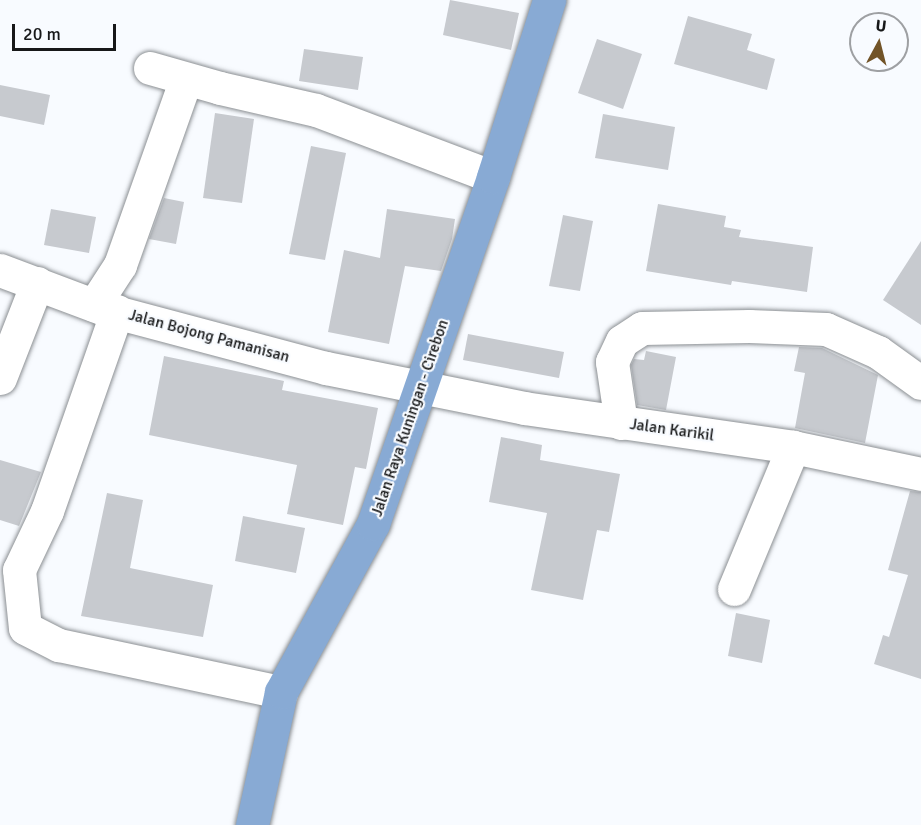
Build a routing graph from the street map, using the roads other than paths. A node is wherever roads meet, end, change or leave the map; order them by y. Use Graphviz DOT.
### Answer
graph roads {
  1 [pos="549,0"];
  2 [pos="150,68"];
  3 [pos="186,80"];
  4 [pos="493,177"];
  5 [pos="0,270"];
  6 [pos="37,283"];
  7 [pos="106,308"];
  8 [pos="0,378"];
  9 [pos="921,383"];
  10 [pos="422,388"];
  11 [pos="621,423"];
  12 [pos="793,447"];
  13 [pos="921,474"];
  14 [pos="734,589"];
  15 [pos="281,692"];
  16 [pos="252,825"];
  1 -- 4 [label="highway, Jalan Raya Kuningan - Cirebon"];
  2 -- 3 [label="street"];
  3 -- 4 [label="street"];
  3 -- 7 [label="street"];
  4 -- 10 [label="highway, Jalan Raya Kuningan - Cirebon"];
  5 -- 6 [label="street, Jalan Bojong Pamanisan"];
  6 -- 7 [label="street, Jalan Bojong Pamanisan"];
  6 -- 8 [label="street"];
  7 -- 10 [label="street, Jalan Bojong Pamanisan"];
  7 -- 15 [label="street"];
  9 -- 11 [label="street"];
  10 -- 11 [label="street, Jalan Karikil"];
  10 -- 15 [label="highway, Jalan Raya Kuningan - Cirebon"];
  11 -- 12 [label="street, Jalan Karikil"];
  12 -- 13 [label="street, Jalan Karikil"];
  12 -- 14 [label="street"];
  15 -- 16 [label="highway, Jalan Raya Kuningan - Cirebon"];
}
